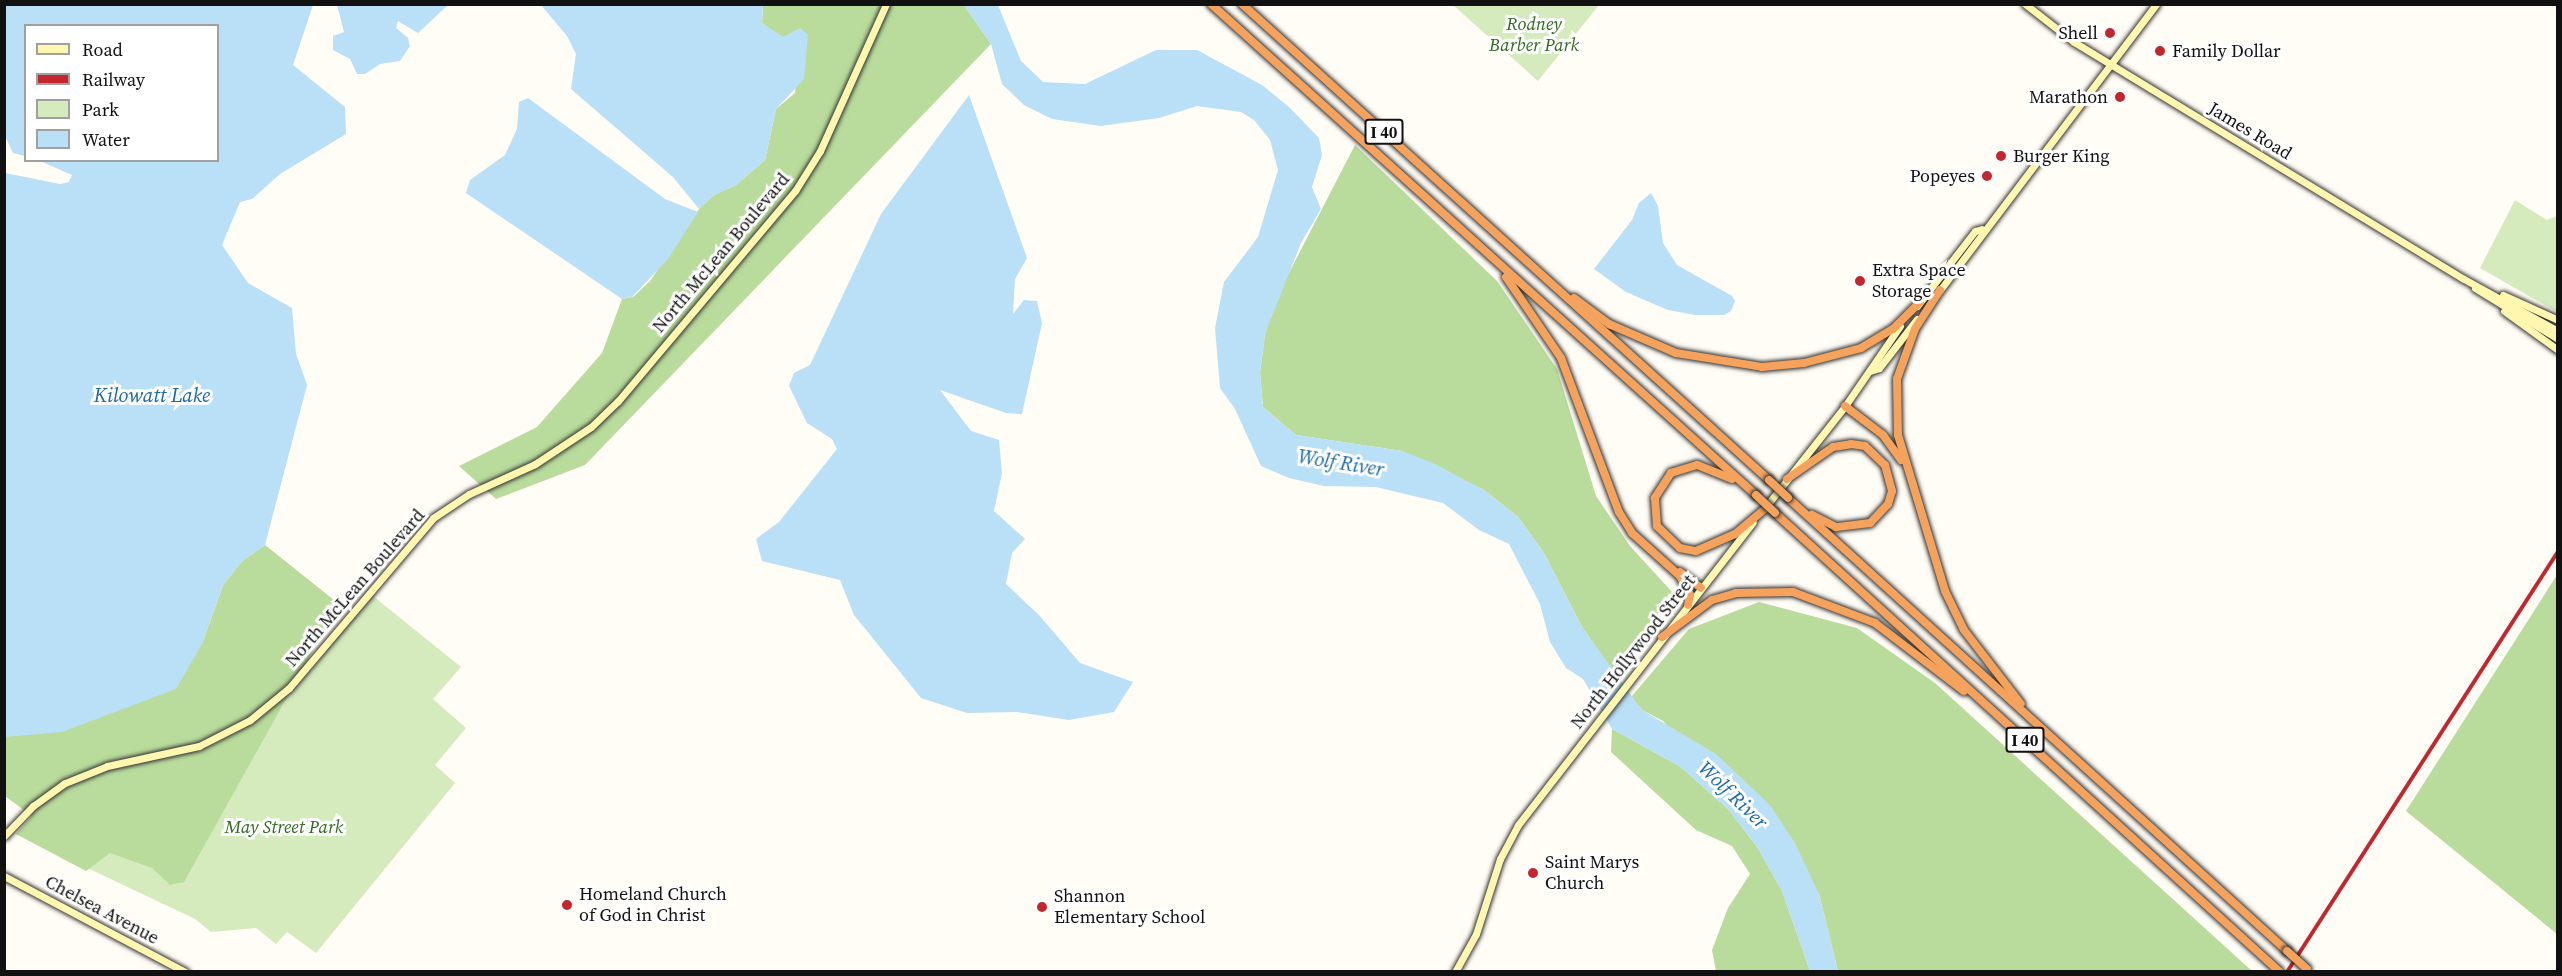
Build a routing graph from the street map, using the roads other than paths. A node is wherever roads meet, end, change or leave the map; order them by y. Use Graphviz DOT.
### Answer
graph roads {
  1 [pos="886,4"];
  2 [pos="1211,4"];
  3 [pos="1242,4"];
  4 [pos="2025,4"];
  5 [pos="2156,4"];
  6 [pos="2110,64"];
  7 [pos="1982,229"];
  8 [pos="1480,248"];
  9 [pos="1525,261"];
  10 [pos="2464,279"];
  11 [pos="1940,290"];
  12 [pos="2494,293"];
  13 [pos="2494,301"];
  14 [pos="1920,302"];
  15 [pos="2558,320"];
  16 [pos="2558,331"];
  17 [pos="2558,339"];
  18 [pos="2558,350"];
  19 [pos="1870,371"];
  20 [pos="1845,406"];
  21 [pos="1787,479"];
  22 [pos="1910,479"];
  23 [pos="1752,492"];
  24 [pos="1802,510"];
  25 [pos="1762,511"];
  26 [pos="1650,550"];
  27 [pos="1701,588"];
  28 [pos="1688,604"];
  29 [pos="1662,637"];
  30 [pos="2058,770"];
  31 [pos="2089,772"];
  32 [pos="4,836"];
  33 [pos="4,876"];
  34 [pos="2278,970"];
  35 [pos="2309,970"];
  36 [pos="185,972"];
  37 [pos="1455,972"];
  1 -- 32 [label="main road, North McLean Boulevard"];
  2 -- 8 [label="highway, I 40"];
  3 -- 9 [label="highway, I 40"];
  4 -- 6 [label="main road, James Road"];
  5 -- 6 [label="main road, North Hollywood Street"];
  6 -- 7 [label="main road, North Hollywood Street"];
  6 -- 10 [label="main road, James Road"];
  7 -- 11 [label="main road, North Hollywood Street"];
  7 -- 14 [label="main road, North Hollywood Street"];
  8 -- 23 [label="highway, I 40"];
  8 -- 26 [label="highway"];
  9 -- 14 [label="highway"];
  9 -- 24 [label="highway, I 40, bridge"];
  10 -- 12 [label="main road, James Road"];
  10 -- 13 [label="main road, James Road"];
  11 -- 19 [label="main road, North Hollywood Street"];
  11 -- 22 [label="highway"];
  12 -- 15 [label="main road"];
  12 -- 16 [label="main road, James Road"];
  13 -- 17 [label="main road, James Road"];
  13 -- 18 [label="main road"];
  14 -- 19 [label="main road, North Hollywood Street"];
  19 -- 20 [label="main road, North Hollywood Street"];
  20 -- 21 [label="main road, North Hollywood Street"];
  20 -- 22 [label="highway"];
  21 -- 24 [label="highway"];
  21 -- 25 [label="main road, North Hollywood Street"];
  22 -- 31 [label="highway"];
  23 -- 25 [label="highway"];
  23 -- 30 [label="highway, I 40, bridge"];
  24 -- 31 [label="highway, I 40"];
  25 -- 27 [label="main road, North Hollywood Street"];
  26 -- 27 [label="highway"];
  26 -- 28 [label="highway"];
  27 -- 28 [label="main road, North Hollywood Street"];
  28 -- 29 [label="main road, North Hollywood Street"];
  29 -- 30 [label="highway"];
  29 -- 37 [label="main road, North Hollywood Street"];
  30 -- 34 [label="highway, I 40"];
  31 -- 35 [label="highway, I 40, bridge"];
  33 -- 36 [label="main road, Chelsea Avenue"];
}
